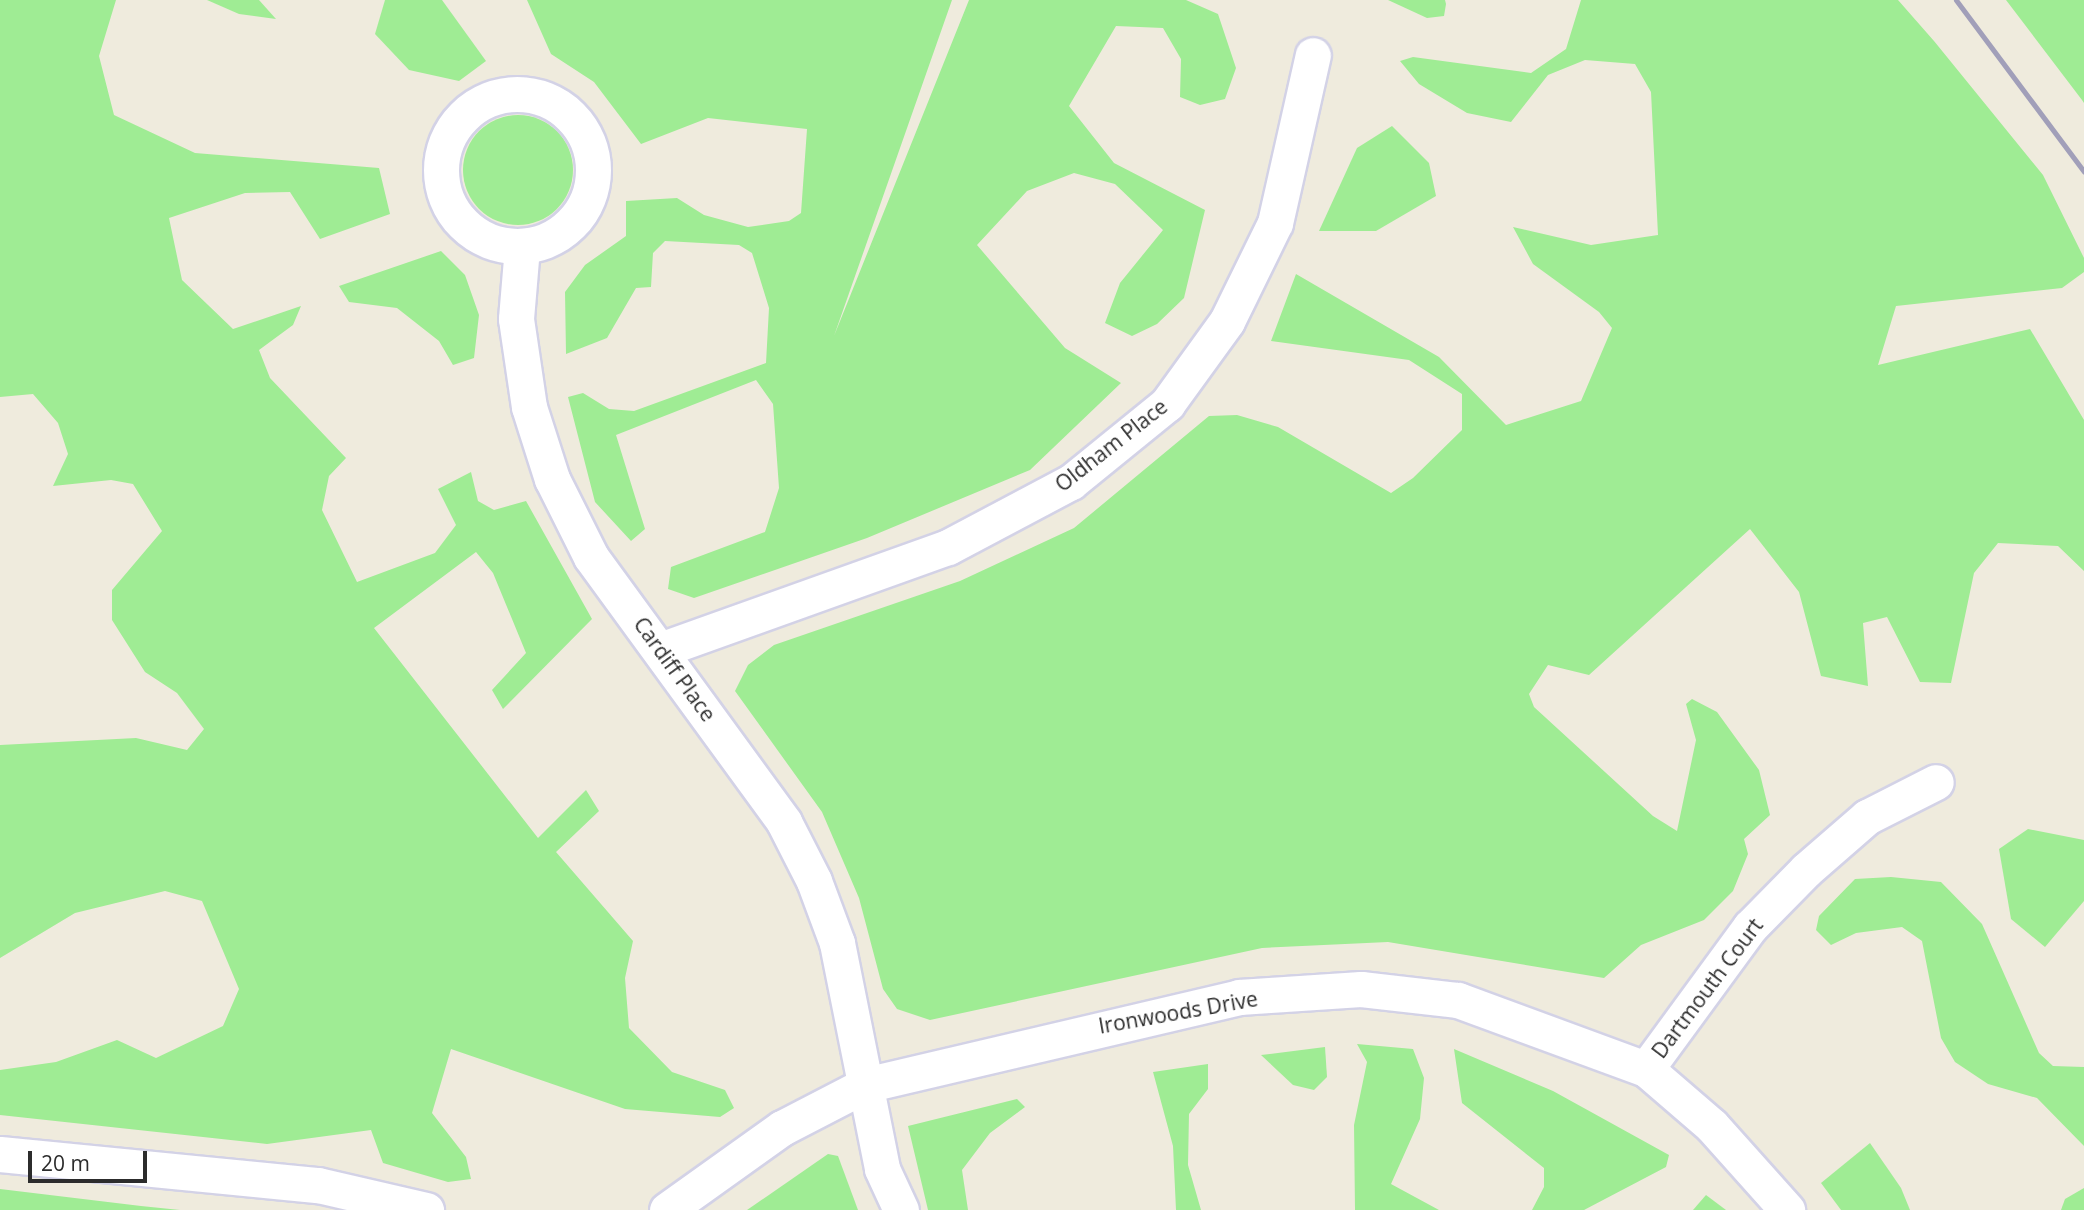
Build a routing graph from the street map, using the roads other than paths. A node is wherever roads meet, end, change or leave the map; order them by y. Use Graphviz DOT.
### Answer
graph roads {
  1 [pos="1313,55"];
  2 [pos="522,247"];
  3 [pos="663,649"];
  4 [pos="1936,782"];
  5 [pos="1646,1069"];
  6 [pos="865,1085"];
  7 [pos="0,1154"];
  8 [pos="426,1210"];
  9 [pos="667,1210"];
  10 [pos="901,1210"];
  11 [pos="1787,1210"];
  1 -- 3 [label="street, Oldham Place"];
  2 -- 2 [label="street"];
  2 -- 3 [label="street, Cardiff Place"];
  3 -- 6 [label="street, Cardiff Place"];
  4 -- 5 [label="street, Dartmouth Court"];
  5 -- 6 [label="street, Ironwoods Drive"];
  5 -- 11 [label="street, Ironwoods Drive"];
  6 -- 9 [label="street, Ironwoods Drive"];
  6 -- 10 [label="street, Cardiff Place"];
  7 -- 8 [label="street"];
}
